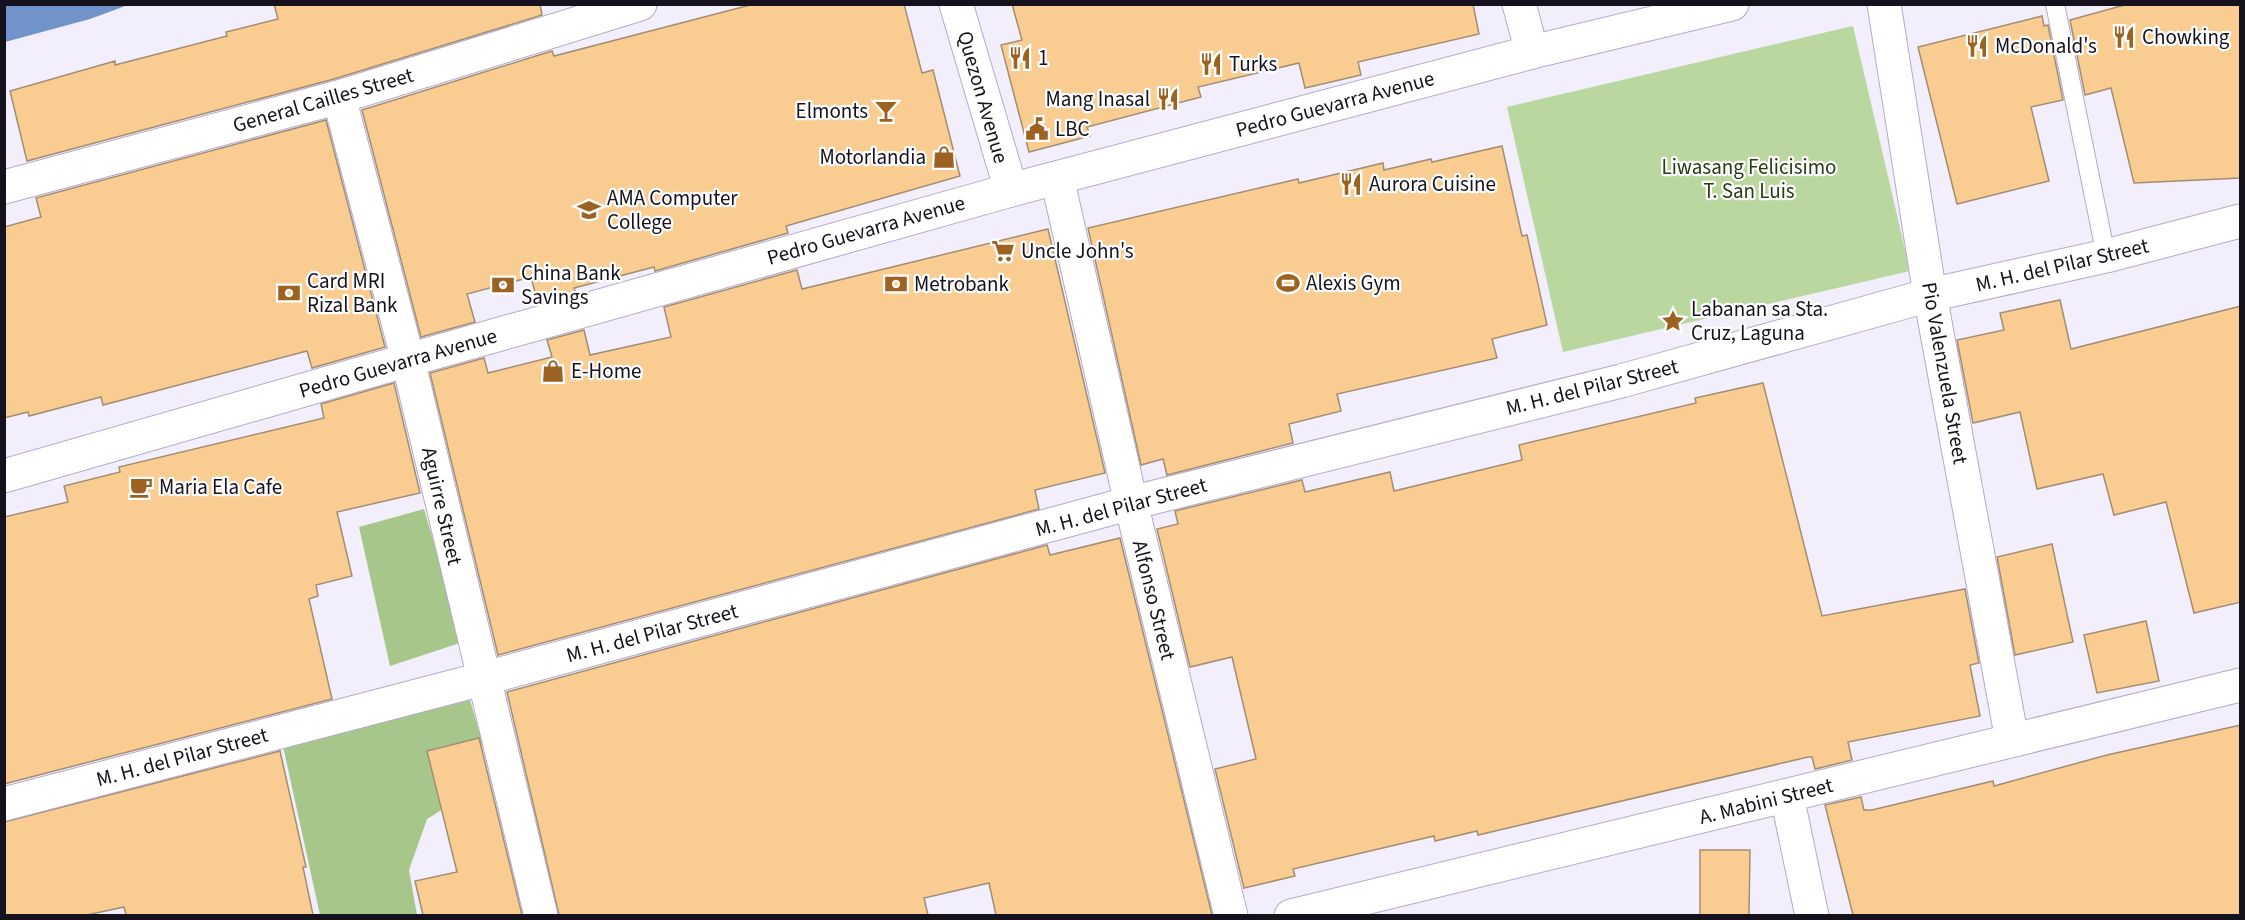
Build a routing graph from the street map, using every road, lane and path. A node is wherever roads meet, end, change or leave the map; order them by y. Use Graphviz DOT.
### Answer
graph roads {
  1 [pos="640,4"];
  2 [pos="956,4"];
  3 [pos="1519,4"];
  4 [pos="1732,4"];
  5 [pos="1884,4"];
  6 [pos="2055,4"];
  7 [pos="1532,52"];
  8 [pos="339,97"];
  9 [pos="1057,178"];
  10 [pos="4,188"];
  11 [pos="1011,190"];
  12 [pos="2241,221"];
  13 [pos="2106,256"];
  14 [pos="1930,295"];
  15 [pos="408,360"];
  16 [pos="4,477"];
  17 [pos="1131,503"];
  18 [pos="482,679"];
  19 [pos="2241,685"];
  20 [pos="2012,740"];
  21 [pos="1786,796"];
  22 [pos="4,804"];
  23 [pos="1352,908"];
  24 [pos="541,915"];
  25 [pos="1231,915"];
  26 [pos="1291,915"];
  27 [pos="1812,915"];
  1 -- 8 [label="street, General Cailles Street"];
  2 -- 11 [label="street, Quezon Avenue"];
  3 -- 7 [label="street"];
  4 -- 7 [label="street, Pedro Guevarra Avenue"];
  5 -- 14 [label="street, Pio Valenzuela Street"];
  6 -- 13 [label="lane"];
  7 -- 9 [label="street, Pedro Guevarra Avenue"];
  8 -- 10 [label="street, General Cailles Street"];
  8 -- 15 [label="street, Aguirre Street"];
  9 -- 11 [label="street, Pedro Guevarra Avenue"];
  9 -- 17 [label="street, Alfonso Street"];
  11 -- 15 [label="street, Pedro Guevarra Avenue"];
  12 -- 13 [label="street, M. H. del Pilar Street"];
  13 -- 14 [label="street, M. H. del Pilar Street"];
  14 -- 17 [label="street, M. H. del Pilar Street"];
  14 -- 20 [label="street, Pio Valenzuela Street"];
  15 -- 16 [label="street, Pedro Guevarra Avenue"];
  15 -- 18 [label="street, Aguirre Street"];
  17 -- 18 [label="street, M. H. del Pilar Street"];
  17 -- 25 [label="street, Alfonso Street"];
  18 -- 22 [label="street, M. H. del Pilar Street"];
  18 -- 24 [label="street, Aguirre Street"];
  19 -- 20 [label="street, A. Mabini Street"];
  20 -- 21 [label="street, A. Mabini Street"];
  21 -- 23 [label="street, A. Mabini Street"];
  21 -- 27 [label="street"];
  23 -- 26 [label="street, A. Mabini Street"];
}
